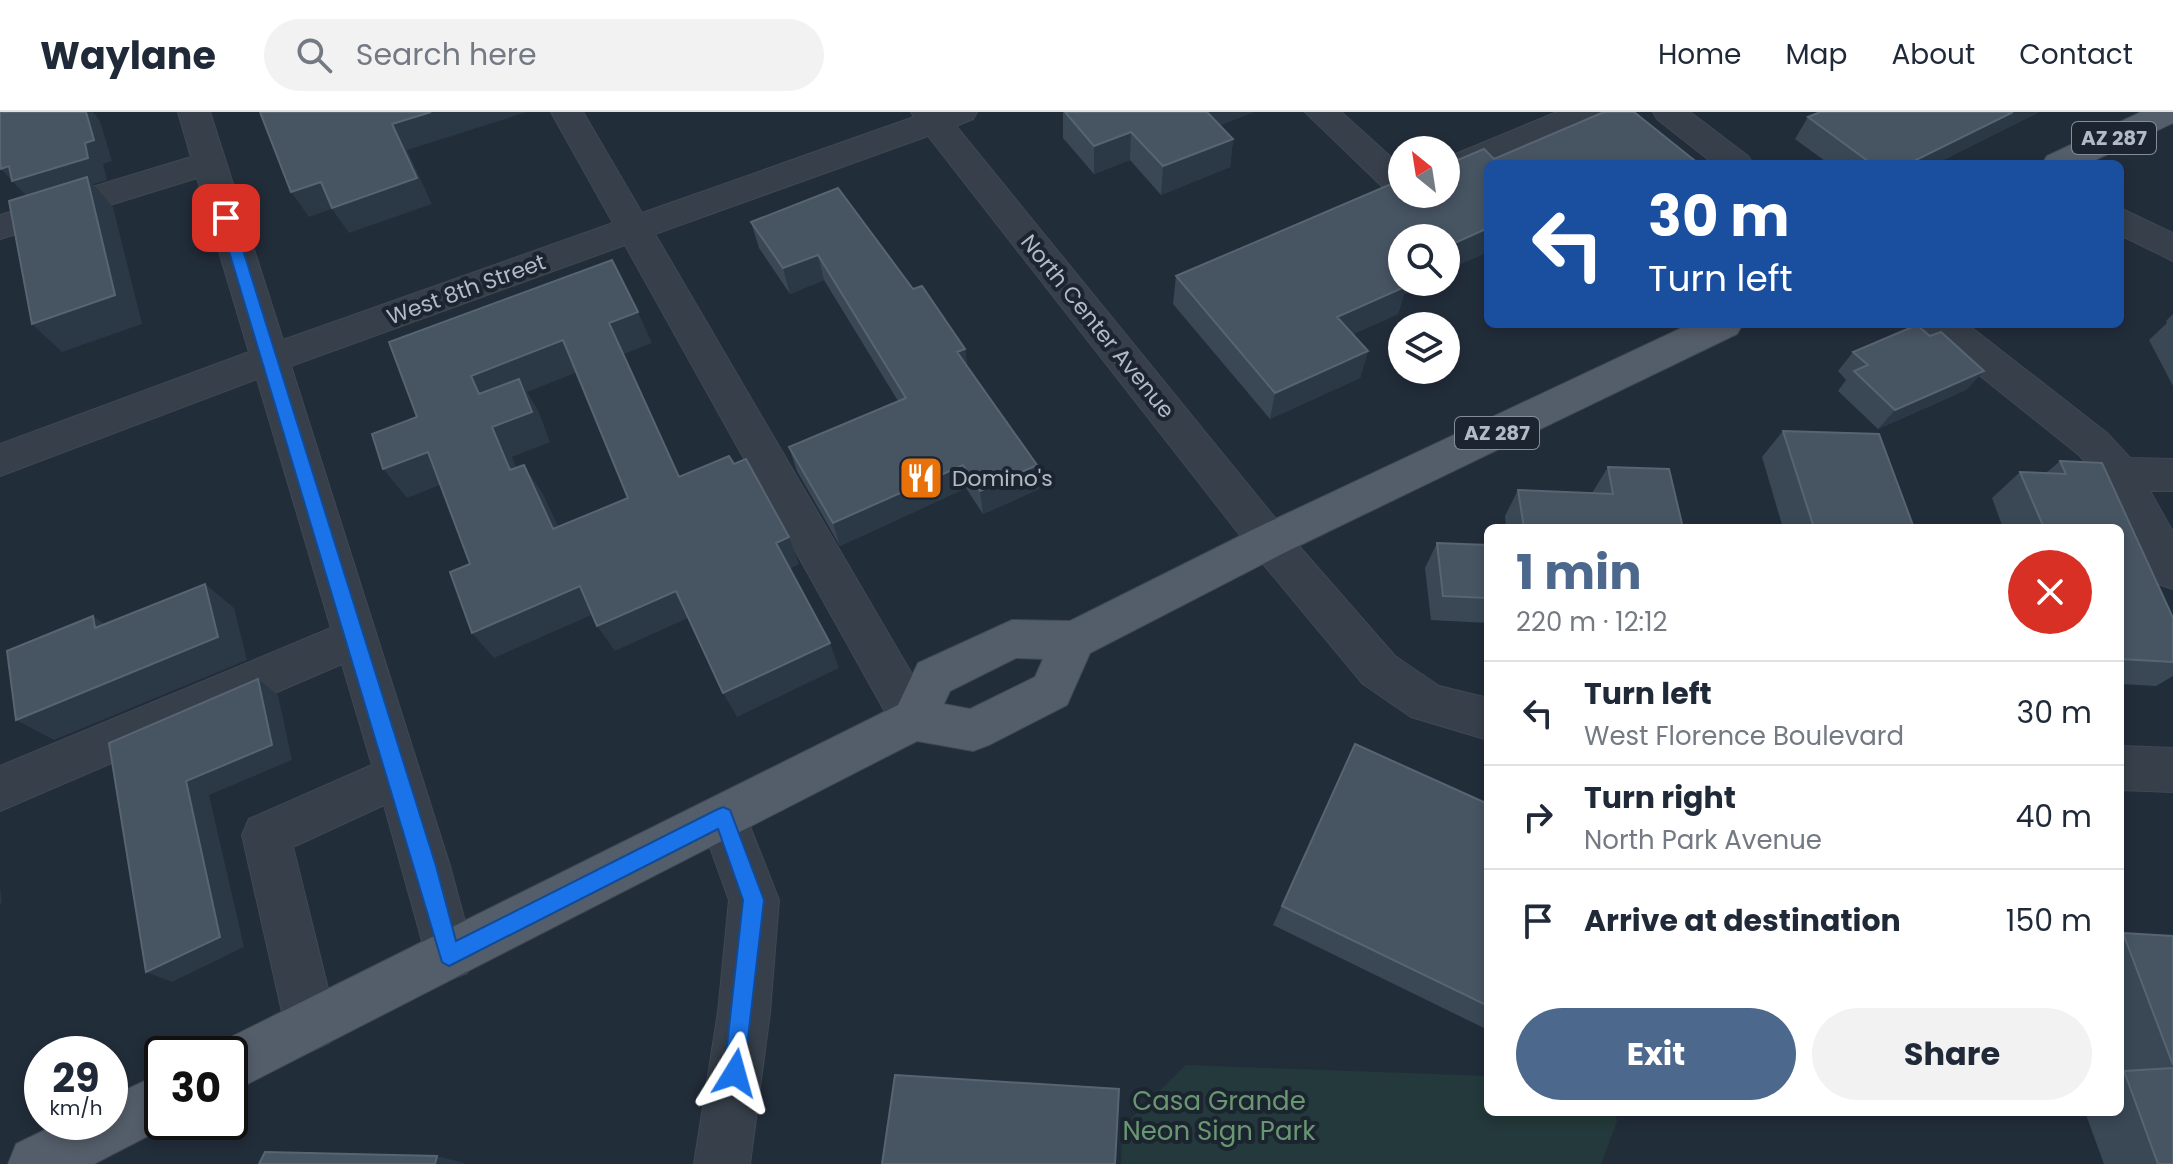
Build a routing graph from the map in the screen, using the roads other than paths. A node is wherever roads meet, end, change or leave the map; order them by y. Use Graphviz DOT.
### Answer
graph roads {
  1 [pos="194,112"];
  2 [pos="567,112"];
  3 [pos="1321,112"];
  4 [pos="1587,112"];
  5 [pos="1669,112"];
  6 [pos="2168,112"];
  7 [pos="941,115"];
  8 [pos="1484,160"];
  9 [pos="1485,160"];
  10 [pos="1731,160"];
  11 [pos="2067,160"];
  12 [pos="209,163"];
  13 [pos="1460,167"];
  14 [pos="1388,173"];
  15 [pos="2124,222"];
  16 [pos="0,227"];
  17 [pos="633,229"];
  18 [pos="2173,249"];
  19 [pos="1716,328"];
  20 [pos="1946,328"];
  21 [pos="270,359"];
  22 [pos="0,460"];
  23 [pos="2120,474"];
  24 [pos="2173,475"];
  25 [pos="1269,541"];
  26 [pos="2173,571"];
  27 [pos="355,638"];
  28 [pos="1074,640"];
  29 [pos="1484,718"];
  30 [pos="914,720"];
  31 [pos="2124,768"];
  32 [pos="2173,770"];
  33 [pos="398,776"];
  34 [pos="0,789"];
  35 [pos="723,817"];
  36 [pos="449,955"];
  37 [pos="311,1025"];
  38 [pos="248,1057"];
  39 [pos="144,1109"];
  40 [pos="36,1164"];
  41 [pos="722,1164"];
  1 -- 12 [label="street"];
  2 -- 17 [label="street"];
  3 -- 14 [label="street"];
  4 -- 9 [label="street"];
  5 -- 10 [label="street"];
  6 -- 11 [label="main road, AZ 287"];
  7 -- 17 [label="street, West 8th Street"];
  7 -- 25 [label="street, North Center Avenue"];
  8 -- 13 [label="street"];
  12 -- 16 [label="street"];
  12 -- 21 [label="street"];
  15 -- 18 [label="street"];
  17 -- 21 [label="street, West 8th Street"];
  17 -- 30 [label="street"];
  19 -- 25 [label="main road, AZ 287"];
  20 -- 23 [label="street"];
  21 -- 22 [label="street, West 8th Street"];
  21 -- 27 [label="street"];
  23 -- 24 [label="street"];
  23 -- 26 [label="street"];
  25 -- 28 [label="main road, AZ 287"];
  25 -- 29 [label="street, North Center Avenue"];
  27 -- 33 [label="street"];
  27 -- 34 [label="street"];
  28 -- 30 [label="main road, AZ 287"];
  28 -- 30 [label="main road"];
  30 -- 35 [label="main road"];
  31 -- 32 [label="street"];
  33 -- 36 [label="street"];
  33 -- 37 [label="street"];
  35 -- 36 [label="main road"];
  35 -- 41 [label="street"];
  36 -- 37 [label="main road"];
  37 -- 38 [label="main road"];
  39 -- 40 [label="main road"];
}
